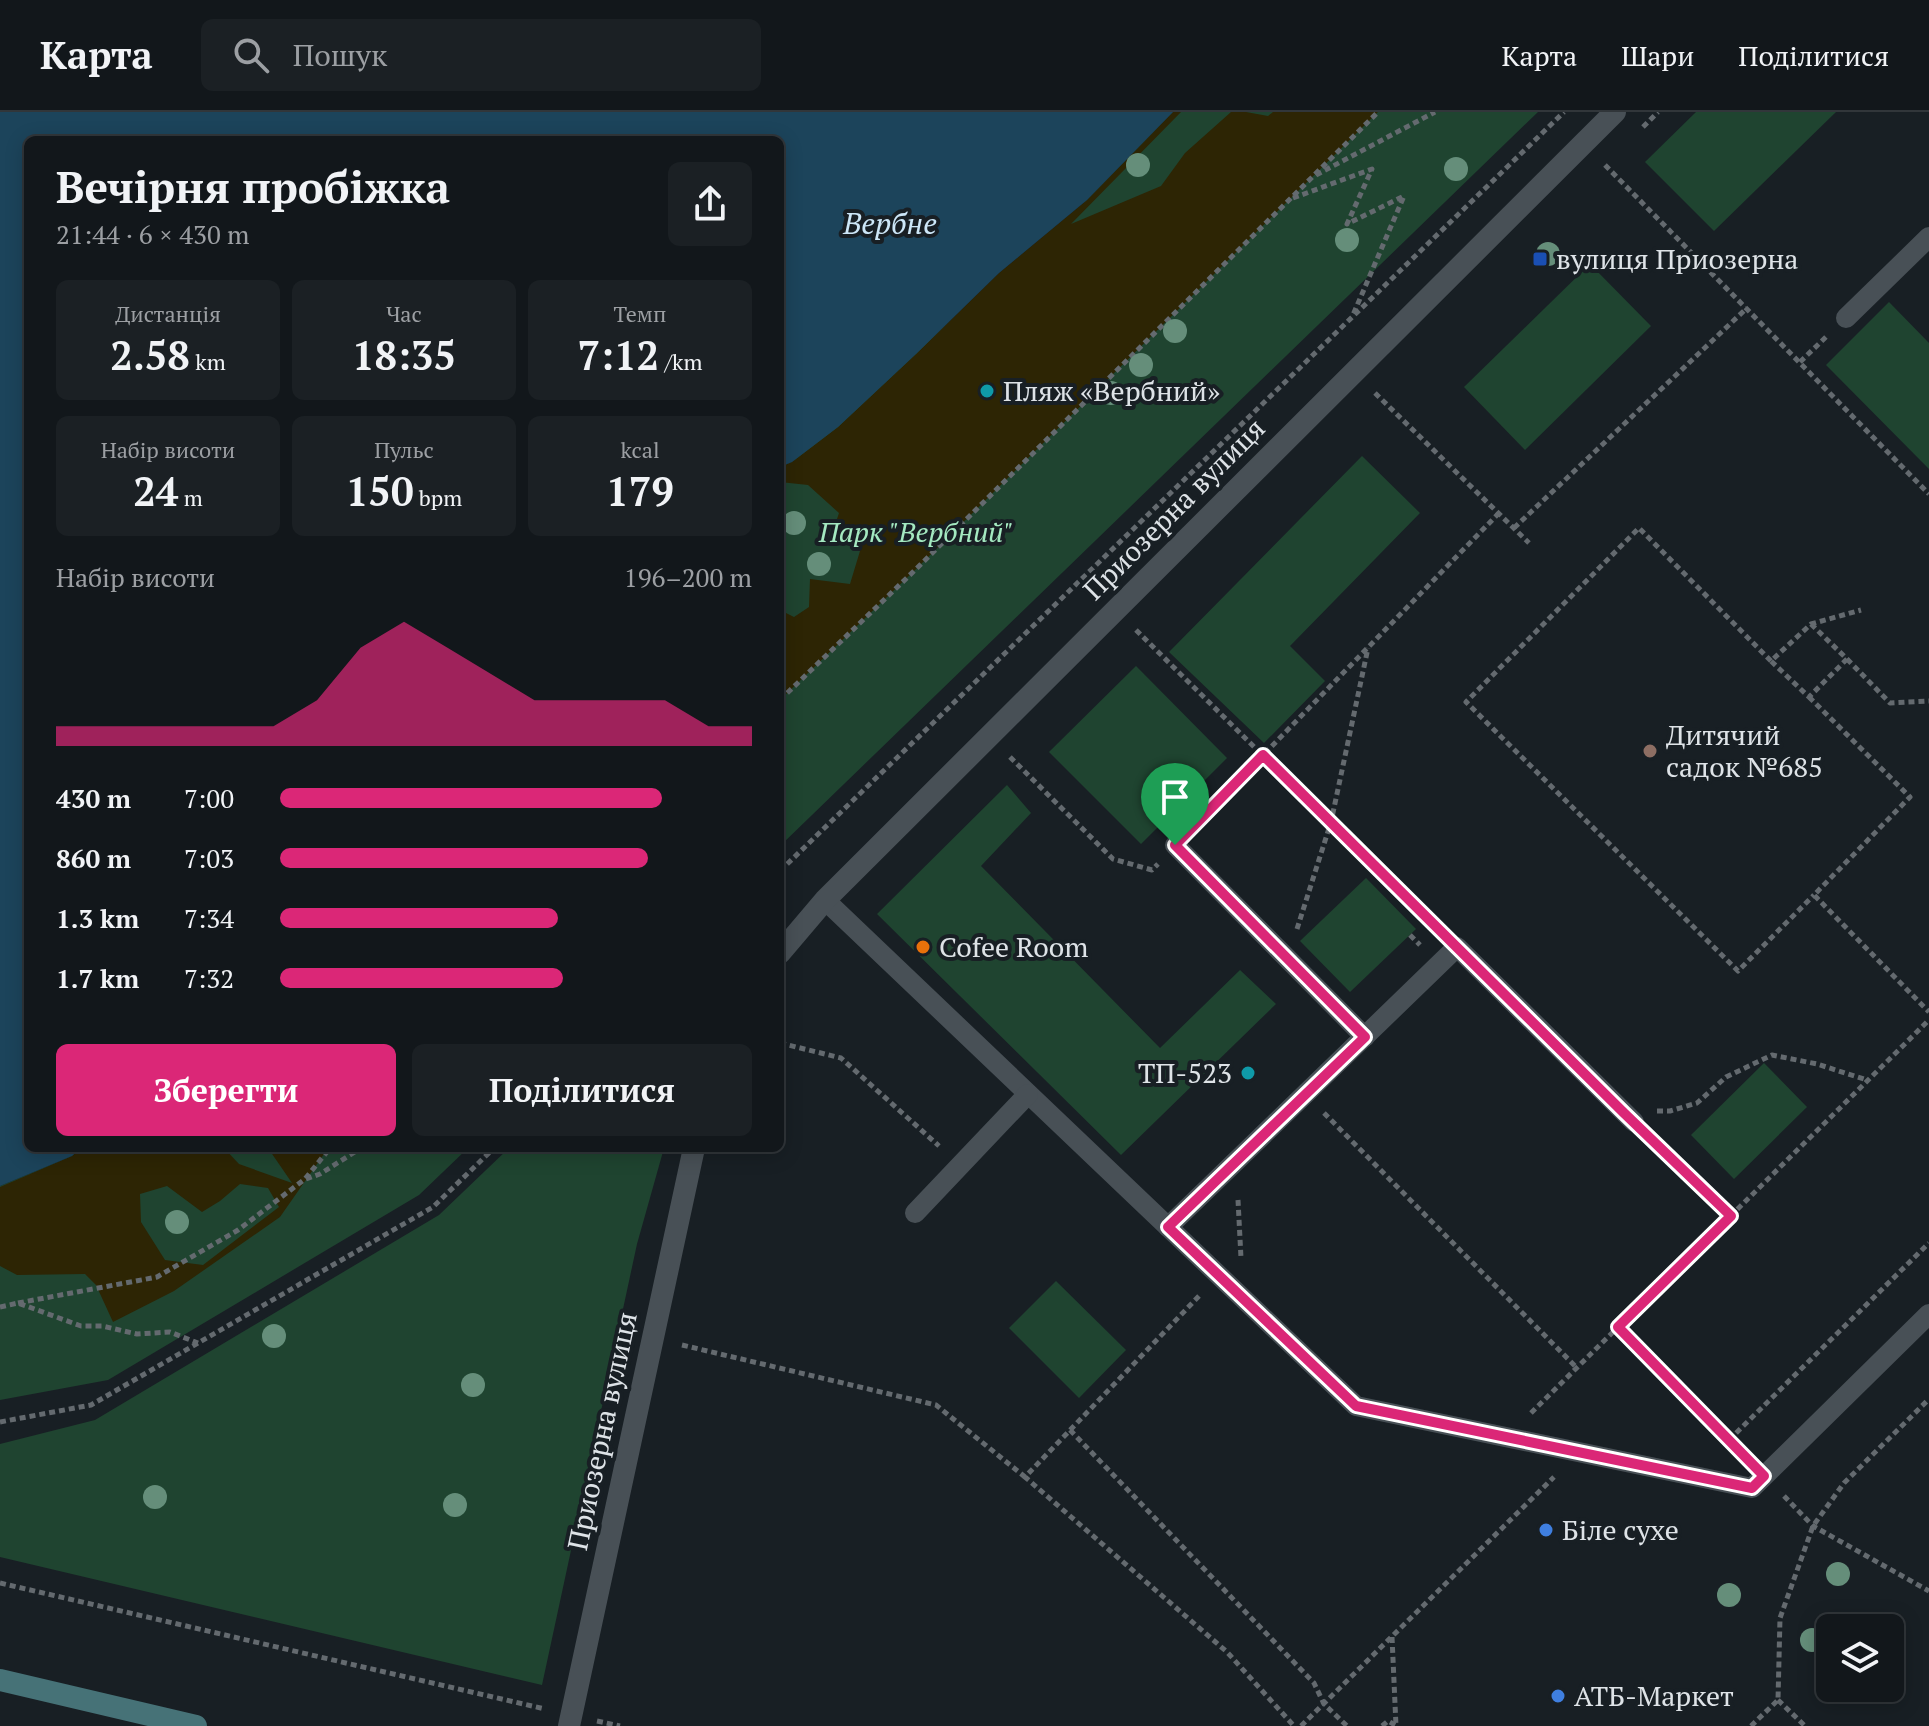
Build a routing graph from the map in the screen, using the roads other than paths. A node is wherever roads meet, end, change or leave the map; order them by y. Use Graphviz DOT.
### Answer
graph roads {
  1 [pos="1615,112"];
  2 [pos="1929,237"];
  3 [pos="1846,318"];
  4 [pos="1175,845"];
  5 [pos="825,900"];
  6 [pos="784,948"];
  7 [pos="1365,1037"];
  8 [pos="1028,1094"];
  9 [pos="1629,1117"];
  10 [pos="693,1152"];
  11 [pos="915,1213"];
  12 [pos="1168,1227"];
  13 [pos="1929,1314"];
  14 [pos="0,1680"];
  15 [pos="570,1721"];
  16 [pos="196,1726"];
  1 -- 5 [label="street, Приозерна вулиця"];
  2 -- 3 [label="lane"];
  4 -- 7 [label="lane"];
  5 -- 6 [label="street, Приозерна вулиця"];
  5 -- 8 [label="lane"];
  7 -- 9 [label="lane"];
  7 -- 12 [label="lane"];
  8 -- 11 [label="lane"];
  8 -- 12 [label="lane"];
  10 -- 15 [label="street, Приозерна вулиця"];
  12 -- 13 [label="lane"];
  14 -- 16 [label="main road"];
}
